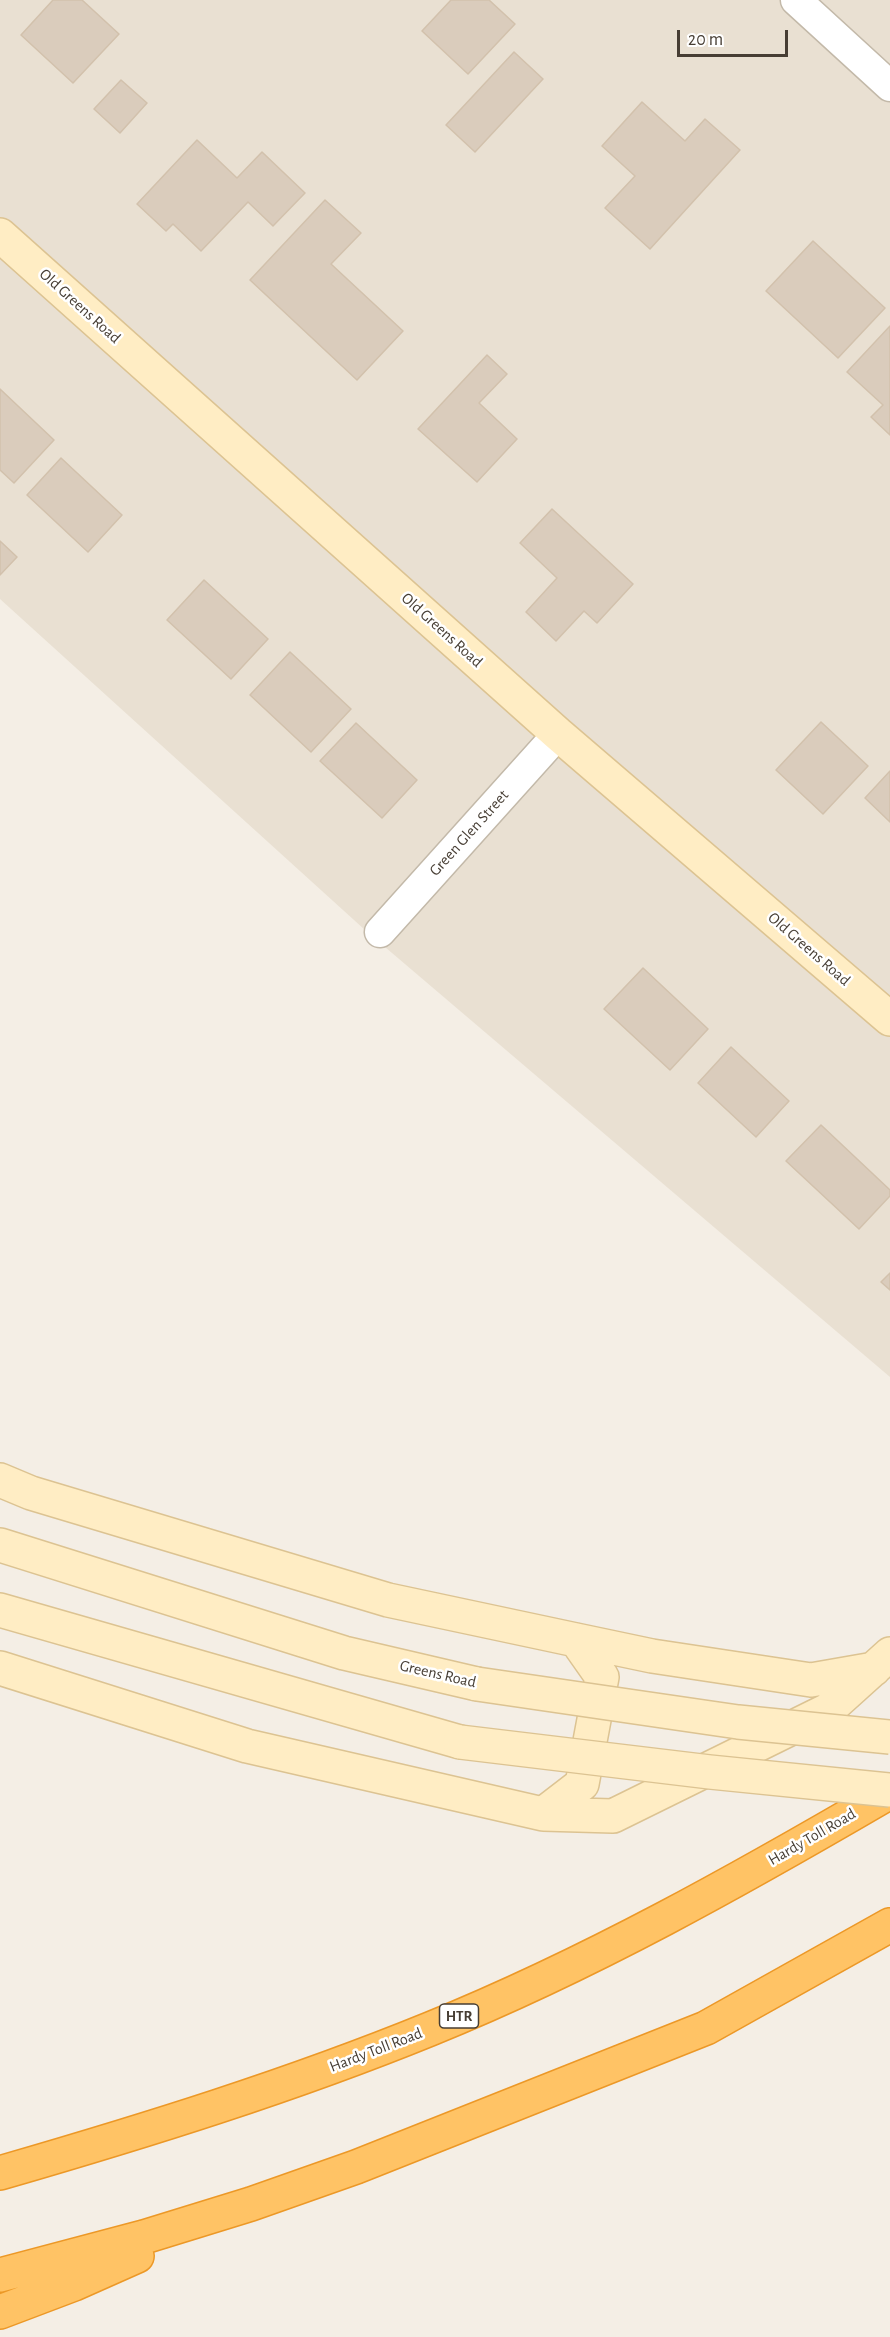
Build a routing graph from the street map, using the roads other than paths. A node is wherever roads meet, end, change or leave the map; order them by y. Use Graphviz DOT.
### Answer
graph roads {
  1 [pos="796,0"];
  2 [pos="890,86"];
  3 [pos="0,235"];
  4 [pos="558,734"];
  5 [pos="380,932"];
  6 [pos="890,1018"];
  7 [pos="0,1480"];
  8 [pos="0,1545"];
  9 [pos="0,1610"];
  10 [pos="576,1640"];
  11 [pos="882,1662"];
  12 [pos="0,1668"];
  13 [pos="890,1737"];
  14 [pos="890,1791"];
  15 [pos="543,1814"];
  16 [pos="890,1924"];
  17 [pos="0,2173"];
  18 [pos="251,2204"];
  19 [pos="0,2275"];
  20 [pos="0,2312"];
  1 -- 2 [label="street"];
  3 -- 4 [label="main road, Old Greens Road"];
  4 -- 5 [label="street, Green Glen Street"];
  4 -- 6 [label="main road, Old Greens Road"];
  7 -- 10 [label="main road"];
  8 -- 13 [label="main road, Greens Road, bridge"];
  9 -- 14 [label="main road, bridge"];
  10 -- 11 [label="main road"];
  10 -- 15 [label="main road"];
  11 -- 15 [label="main road"];
  12 -- 15 [label="main road"];
  14 -- 17 [label="highway, Hardy Toll Road / HTR"];
  16 -- 18 [label="highway"];
  18 -- 19 [label="highway"];
  18 -- 20 [label="highway"];
}
